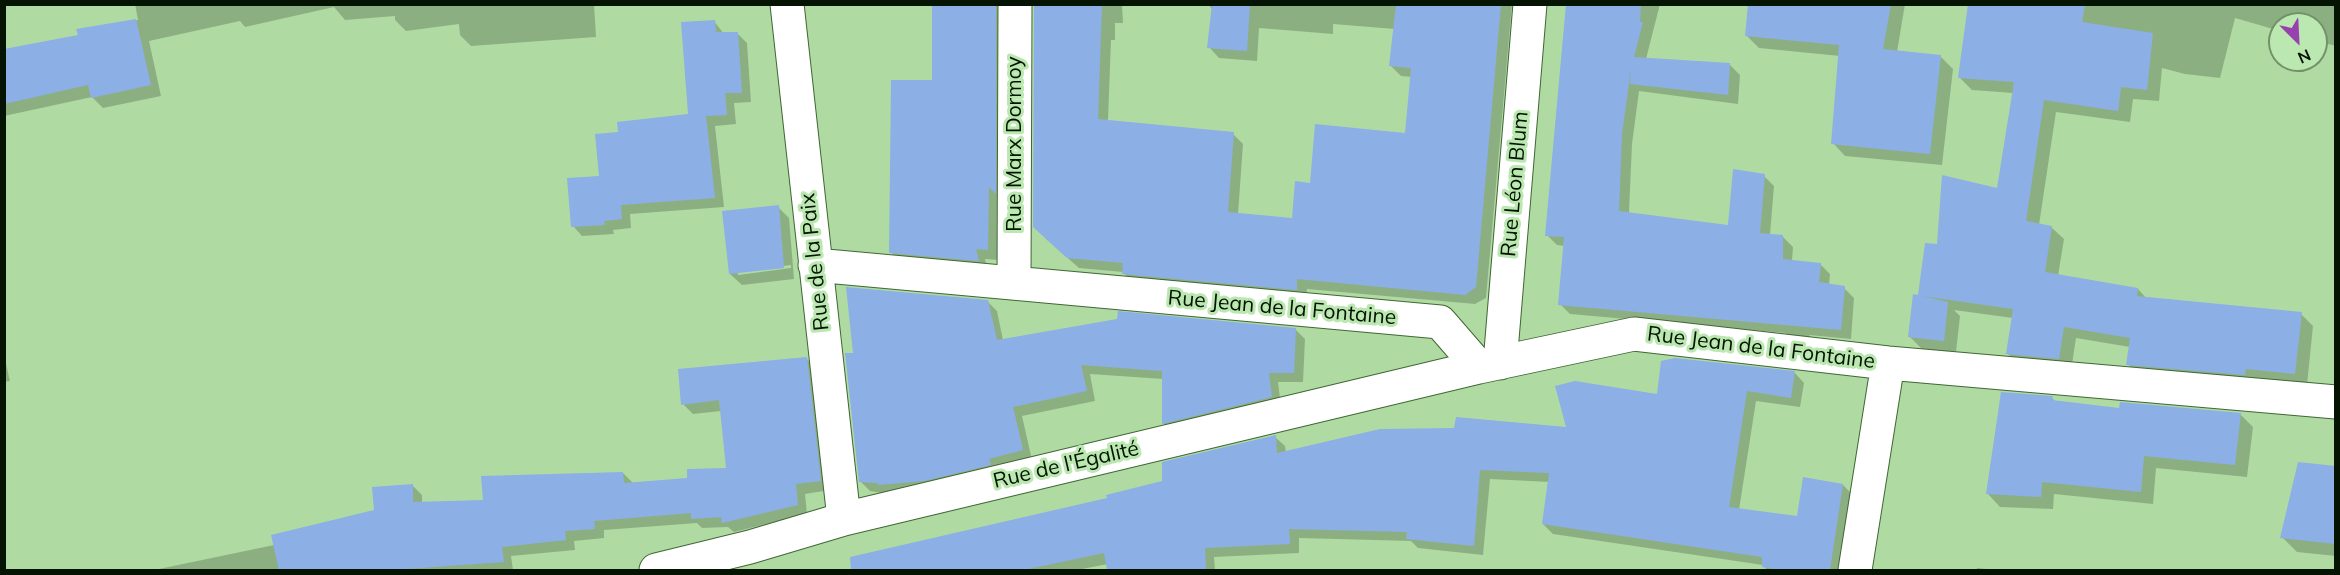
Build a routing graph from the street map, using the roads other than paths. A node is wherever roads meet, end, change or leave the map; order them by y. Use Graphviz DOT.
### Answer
graph roads {
  1 [pos="787,4"];
  2 [pos="1015,4"];
  3 [pos="1530,4"];
  4 [pos="815,265"];
  5 [pos="1014,284"];
  6 [pos="1888,363"];
  7 [pos="1489,365"];
  8 [pos="2336,402"];
  9 [pos="844,519"];
  10 [pos="753,559"];
  11 [pos="656,570"];
  12 [pos="1855,570"];
  1 -- 4 [label="street, Rue de la Paix"];
  2 -- 5 [label="street, Rue Marx Dormoy"];
  3 -- 7 [label="street, Rue Léon Blum"];
  4 -- 5 [label="street, Rue Jean de la Fontaine"];
  4 -- 9 [label="street, Rue de la Paix"];
  5 -- 7 [label="street, Rue Jean de la Fontaine"];
  6 -- 7 [label="street, Rue Jean de la Fontaine"];
  6 -- 8 [label="street, Rue Jean de la Fontaine"];
  6 -- 12 [label="street"];
  7 -- 9 [label="street, Rue de l'Égalité"];
  9 -- 10 [label="street, Rue de l'Égalité"];
  10 -- 11 [label="street, Rue de l'Égalité"];
}
